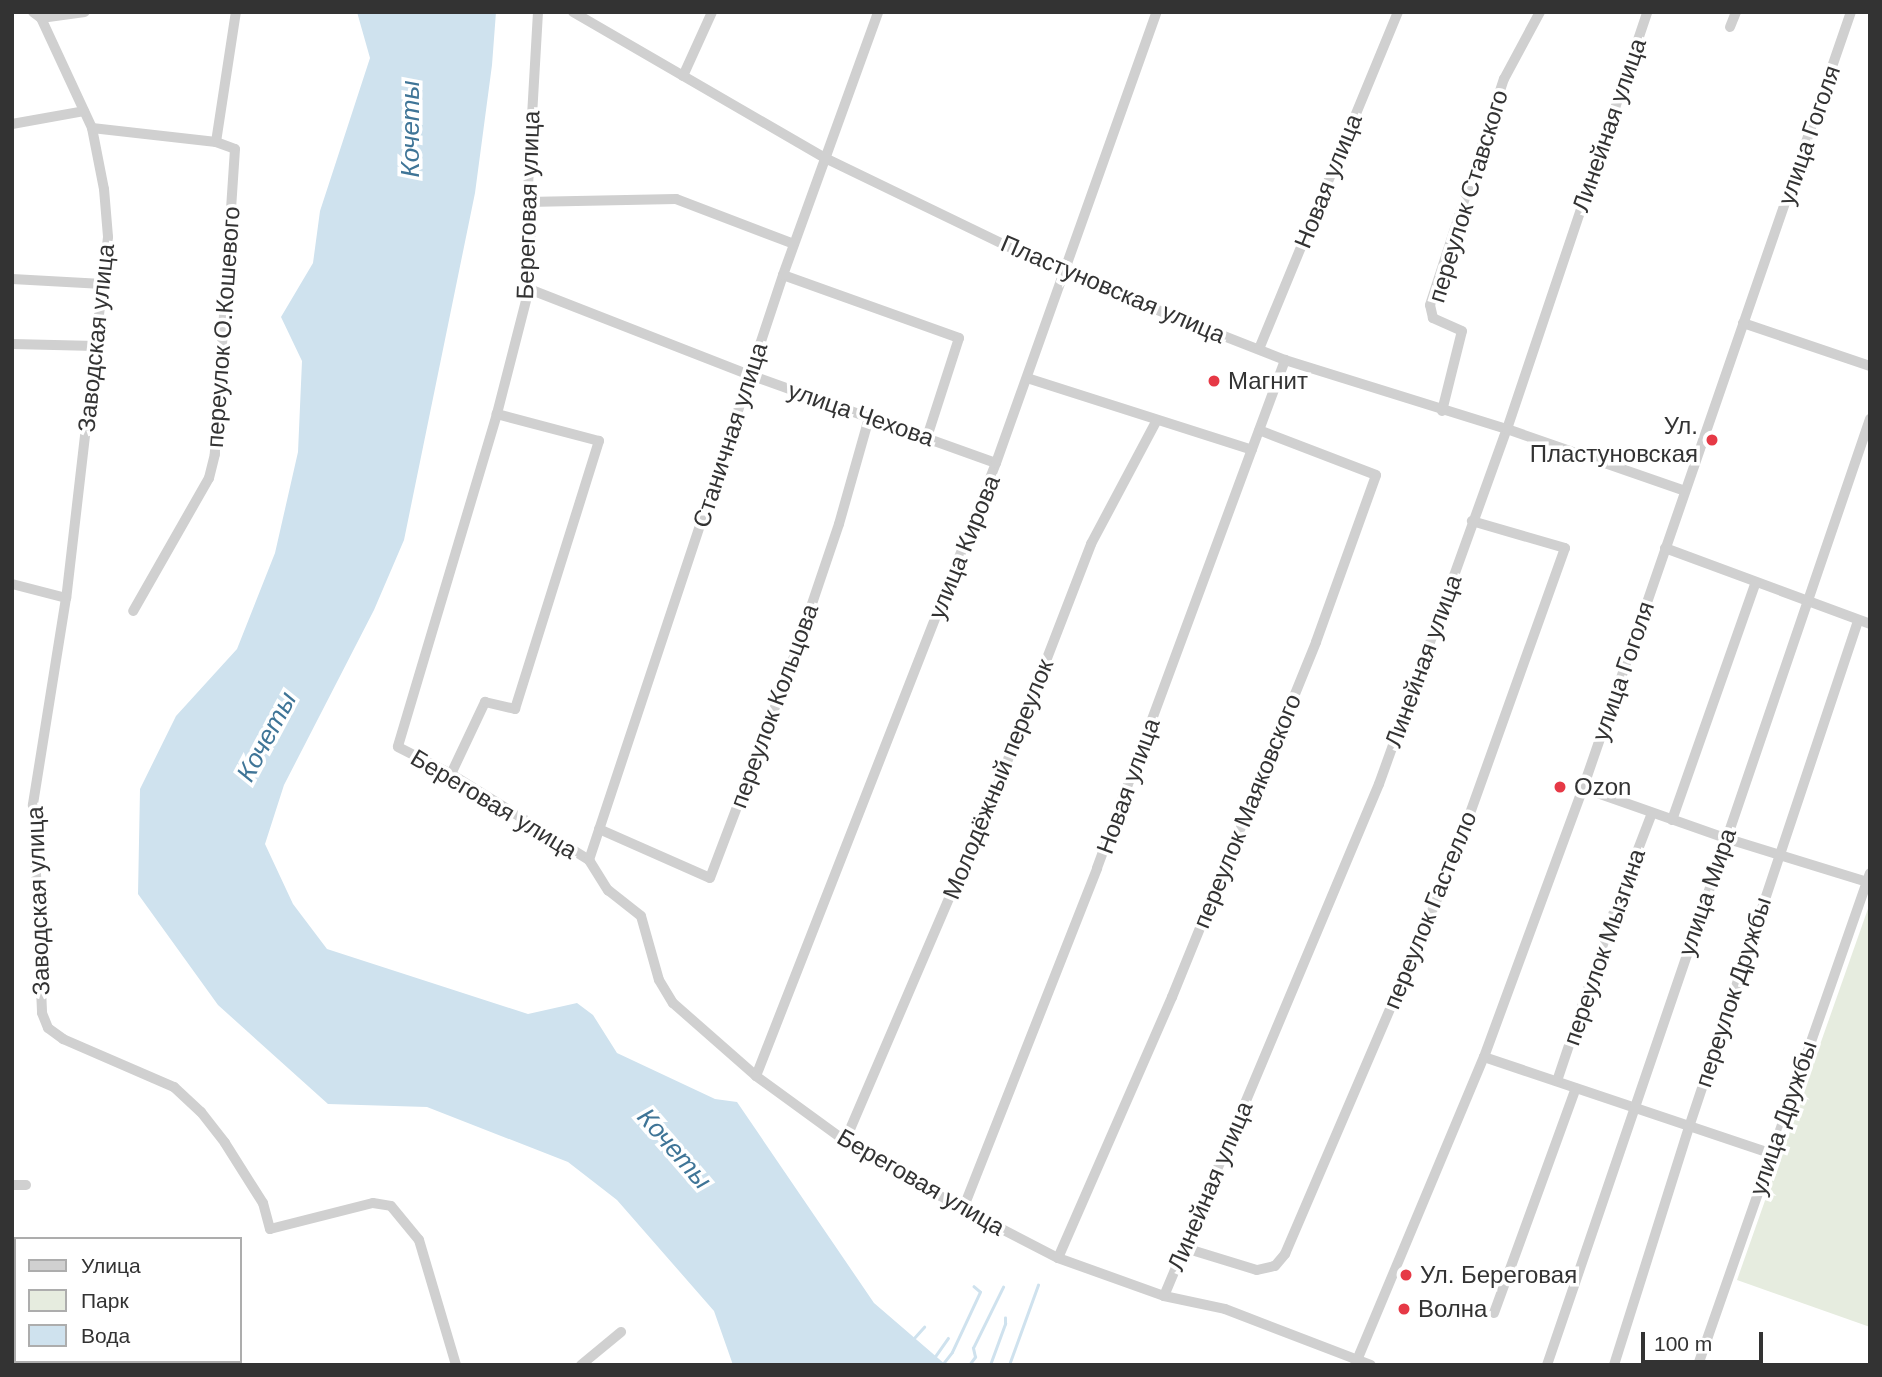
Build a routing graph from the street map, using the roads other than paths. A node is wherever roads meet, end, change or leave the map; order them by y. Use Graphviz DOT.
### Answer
graph roads {
  1 [pos="85,12"];
  2 [pos="236,12"];
  3 [pos="712,12"];
  4 [pos="878,12"];
  5 [pos="1157,12"];
  6 [pos="1398,12"];
  7 [pos="1540,12"];
  8 [pos="1647,12"];
  9 [pos="1736,12"];
  10 [pos="539,13"];
  11 [pos="574,13"];
  12 [pos="1848,13"];
  13 [pos="37,15"];
  14 [pos="1730,27"];
  15 [pos="683,76"];
  16 [pos="84,111"];
  17 [pos="12,124"];
  18 [pos="92,128"];
  19 [pos="216,142"];
  20 [pos="825,158"];
  21 [pos="527,202"];
  22 [pos="794,244"];
  23 [pos="1063,273"];
  24 [pos="783,275"];
  25 [pos="12,279"];
  26 [pos="103,284"];
  27 [pos="529,289"];
  28 [pos="1743,323"];
  29 [pos="12,344"];
  30 [pos="96,346"];
  31 [pos="1259,349"];
  32 [pos="1285,360"];
  33 [pos="1870,366"];
  34 [pos="750,375"];
  35 [pos="1027,378"];
  36 [pos="1442,411"];
  37 [pos="498,414"];
  38 [pos="869,418"];
  39 [pos="1870,419"];
  40 [pos="1157,420"];
  41 [pos="1507,429"];
  42 [pos="1259,430"];
  43 [pos="927,437"];
  44 [pos="1251,450"];
  45 [pos="996,463"];
  46 [pos="1685,491"];
  47 [pos="1472,521"];
  48 [pos="1665,548"];
  49 [pos="1756,582"];
  50 [pos="12,584"];
  51 [pos="66,598"];
  52 [pos="1806,600"];
  53 [pos="133,611"];
  54 [pos="1864,622"];
  55 [pos="451,774"];
  56 [pos="1583,788"];
  57 [pos="1652,813"];
  58 [pos="1672,820"];
  59 [pos="599,829"];
  60 [pos="1725,838"];
  61 [pos="1778,856"];
  62 [pos="589,860"];
  63 [pos="1868,877"];
  64 [pos="1484,1057"];
  65 [pos="756,1076"];
  66 [pos="1556,1081"];
  67 [pos="1576,1088"];
  68 [pos="1634,1107"];
  69 [pos="1689,1127"];
  70 [pos="845,1140"];
  71 [pos="1770,1153"];
  72 [pos="12,1185"];
  73 [pos="26,1185"];
  74 [pos="963,1209"];
  75 [pos="1185,1248"];
  76 [pos="1058,1258"];
  77 [pos="1164,1296"];
  78 [pos="1494,1313"];
  79 [pos="621,1332"];
  80 [pos="1356,1362"];
  81 [pos="456,1365"];
  82 [pos="581,1365"];
  83 [pos="1370,1365"];
  84 [pos="1547,1365"];
  85 [pos="1614,1365"];
  86 [pos="1698,1365"];
  1 -- 13 [label="street"];
  2 -- 19 [label="street"];
  3 -- 15 [label="street"];
  4 -- 20 [label="street, Станичная улица"];
  5 -- 23 [label="street, улица Кирова"];
  6 -- 31 [label="street, Новая улица"];
  7 -- 36 [label="street, переулок Ставского"];
  8 -- 41 [label="street, Линейная улица"];
  9 -- 14 [label="street"];
  10 -- 21 [label="street, Береговая улица"];
  11 -- 15 [label="street, Пластуновская улица"];
  12 -- 28 [label="street, улица Гоголя"];
  13 -- 16 [label="street, Заводская улица"];
  15 -- 20 [label="street, Пластуновская улица"];
  16 -- 17 [label="street"];
  16 -- 18 [label="street, Заводская улица"];
  18 -- 19 [label="street"];
  18 -- 26 [label="street, Заводская улица"];
  19 -- 53 [label="street, переулок О.Кошевого"];
  20 -- 22 [label="street, Станичная улица"];
  20 -- 23 [label="street, Пластуновская улица"];
  21 -- 22 [label="street"];
  21 -- 27 [label="street, Береговая улица"];
  22 -- 24 [label="street, Станичная улица"];
  23 -- 31 [label="street, Пластуновская улица"];
  23 -- 35 [label="street, улица Кирова"];
  24 -- 34 [label="street, Станичная улица"];
  24 -- 43 [label="street"];
  25 -- 26 [label="street"];
  26 -- 30 [label="street, Заводская улица"];
  27 -- 34 [label="street, улица Чехова"];
  27 -- 37 [label="street, Береговая улица"];
  28 -- 33 [label="street"];
  28 -- 46 [label="street, улица Гоголя"];
  29 -- 30 [label="street"];
  30 -- 51 [label="street, Заводская улица"];
  31 -- 32 [label="street, Пластуновская улица"];
  32 -- 36 [label="street, Пластуновская улица"];
  32 -- 42 [label="street, Новая улица"];
  34 -- 38 [label="street, улица Чехова"];
  34 -- 59 [label="street, Станичная улица"];
  35 -- 40 [label="street"];
  35 -- 45 [label="street, улица Кирова"];
  36 -- 41 [label="street, Пластуновская улица"];
  37 -- 55 [label="street, Береговая улица"];
  37 -- 55 [label="street"];
  38 -- 43 [label="street, улица Чехова"];
  38 -- 59 [label="street, переулок Кольцова"];
  39 -- 52 [label="street, улица Мира"];
  40 -- 44 [label="street"];
  40 -- 70 [label="street, Молодёжный переулок"];
  41 -- 46 [label="street, Пластуновская улица"];
  41 -- 47 [label="street, Линейная улица"];
  42 -- 44 [label="street, Новая улица"];
  42 -- 76 [label="street, переулок Маяковского"];
  43 -- 45 [label="street, улица Чехова"];
  44 -- 74 [label="street, Новая улица"];
  45 -- 65 [label="street, улица Кирова"];
  46 -- 48 [label="street, улица Гоголя"];
  47 -- 75 [label="street, Линейная улица"];
  47 -- 75 [label="street, переулок Гастелло"];
  48 -- 49 [label="street"];
  48 -- 56 [label="street, улица Гоголя"];
  49 -- 52 [label="street"];
  49 -- 58 [label="street"];
  50 -- 51 [label="street"];
  51 -- 81 [label="street, Заводская улица"];
  52 -- 54 [label="street"];
  52 -- 60 [label="street, улица Мира"];
  54 -- 61 [label="street, переулок Дружбы"];
  55 -- 62 [label="street, Береговая улица"];
  56 -- 57 [label="street"];
  56 -- 64 [label="street, улица Гоголя"];
  57 -- 58 [label="street"];
  57 -- 66 [label="street, переулок Мызгина"];
  58 -- 60 [label="street"];
  59 -- 62 [label="street, Станичная улица"];
  60 -- 61 [label="street"];
  60 -- 68 [label="street, улица Мира"];
  61 -- 63 [label="street"];
  61 -- 69 [label="street, переулок Дружбы"];
  62 -- 65 [label="street, Береговая улица"];
  63 -- 71 [label="street, улица Дружбы"];
  64 -- 66 [label="street"];
  64 -- 80 [label="street, улица Гоголя"];
  65 -- 70 [label="street, Береговая улица"];
  66 -- 67 [label="street"];
  67 -- 68 [label="street"];
  67 -- 78 [label="street"];
  68 -- 69 [label="street"];
  68 -- 84 [label="street, улица Мира"];
  69 -- 71 [label="street"];
  69 -- 85 [label="street, переулок Дружбы"];
  70 -- 74 [label="street, Береговая улица"];
  71 -- 86 [label="street, улица Дружбы"];
  72 -- 73 [label="street"];
  74 -- 76 [label="street, Береговая улица"];
  75 -- 77 [label="street, Линейная улица"];
  76 -- 77 [label="street, Береговая улица"];
  77 -- 80 [label="street, Береговая улица"];
  79 -- 82 [label="street"];
  80 -- 83 [label="street, Береговая улица"];
}
